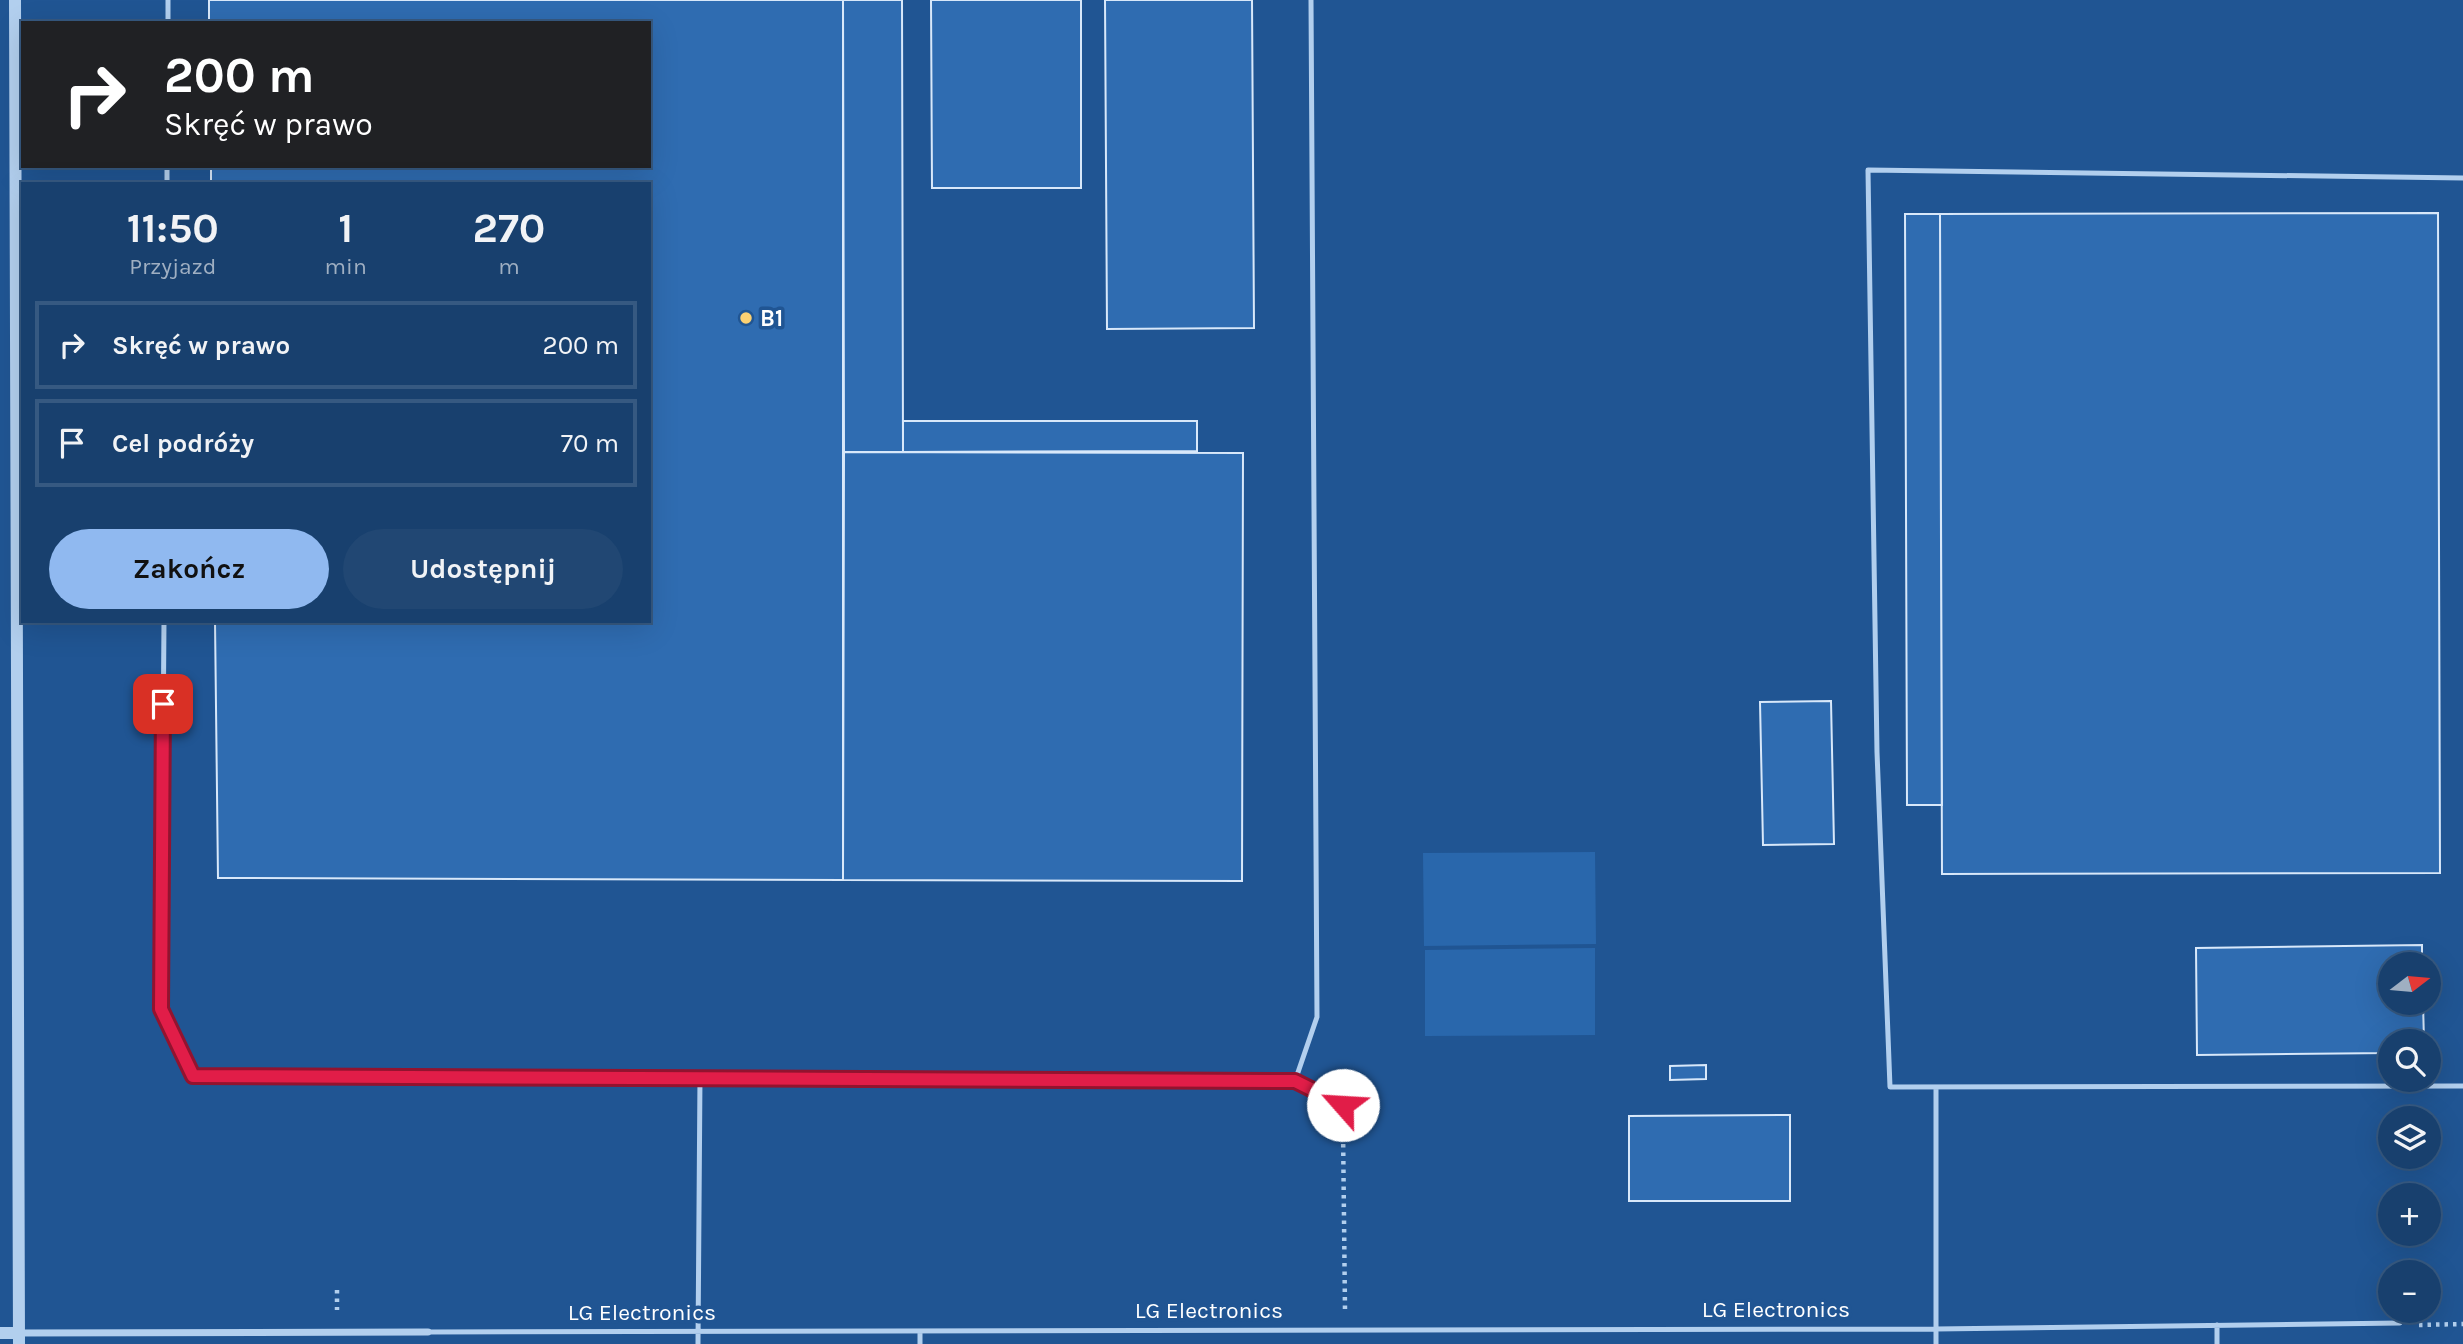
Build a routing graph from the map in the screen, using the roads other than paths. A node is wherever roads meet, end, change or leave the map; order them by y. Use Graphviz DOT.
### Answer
graph roads {
  1 [pos="15,0"];
  2 [pos="168,0"];
  3 [pos="1311,0"];
  4 [pos="168,21"];
  5 [pos="2463,178"];
  6 [pos="164,623"];
  7 [pos="700,1076"];
  8 [pos="1295,1081"];
  9 [pos="2463,1086"];
  10 [pos="1936,1087"];
  11 [pos="1343,1105"];
  12 [pos="2400,1324"];
  13 [pos="2217,1325"];
  14 [pos="1936,1329"];
  15 [pos="698,1331"];
  16 [pos="920,1331"];
  17 [pos="428,1332"];
  18 [pos="0,1333"];
  19 [pos="18,1339"];
  20 [pos="698,1344"];
  21 [pos="920,1344"];
  22 [pos="1936,1344"];
  23 [pos="2217,1344"];
  1 -- 19 [label="street"];
  2 -- 4 [label="lane"];
  3 -- 8 [label="lane"];
  5 -- 10 [label="lane"];
  6 -- 7 [label="lane"];
  7 -- 8 [label="lane"];
  7 -- 15 [label="lane"];
  8 -- 11 [label="lane"];
  9 -- 10 [label="lane"];
  10 -- 14 [label="lane"];
  12 -- 13 [label="lane, LG Electronics"];
  13 -- 14 [label="lane, LG Electronics"];
  13 -- 23 [label="lane"];
  14 -- 16 [label="lane, LG Electronics"];
  14 -- 22 [label="lane"];
  15 -- 16 [label="lane, LG Electronics"];
  15 -- 17 [label="lane, LG Electronics"];
  15 -- 20 [label="lane"];
  16 -- 21 [label="lane"];
  17 -- 19 [label="street, LG Electronics"];
  18 -- 19 [label="street"];
}
